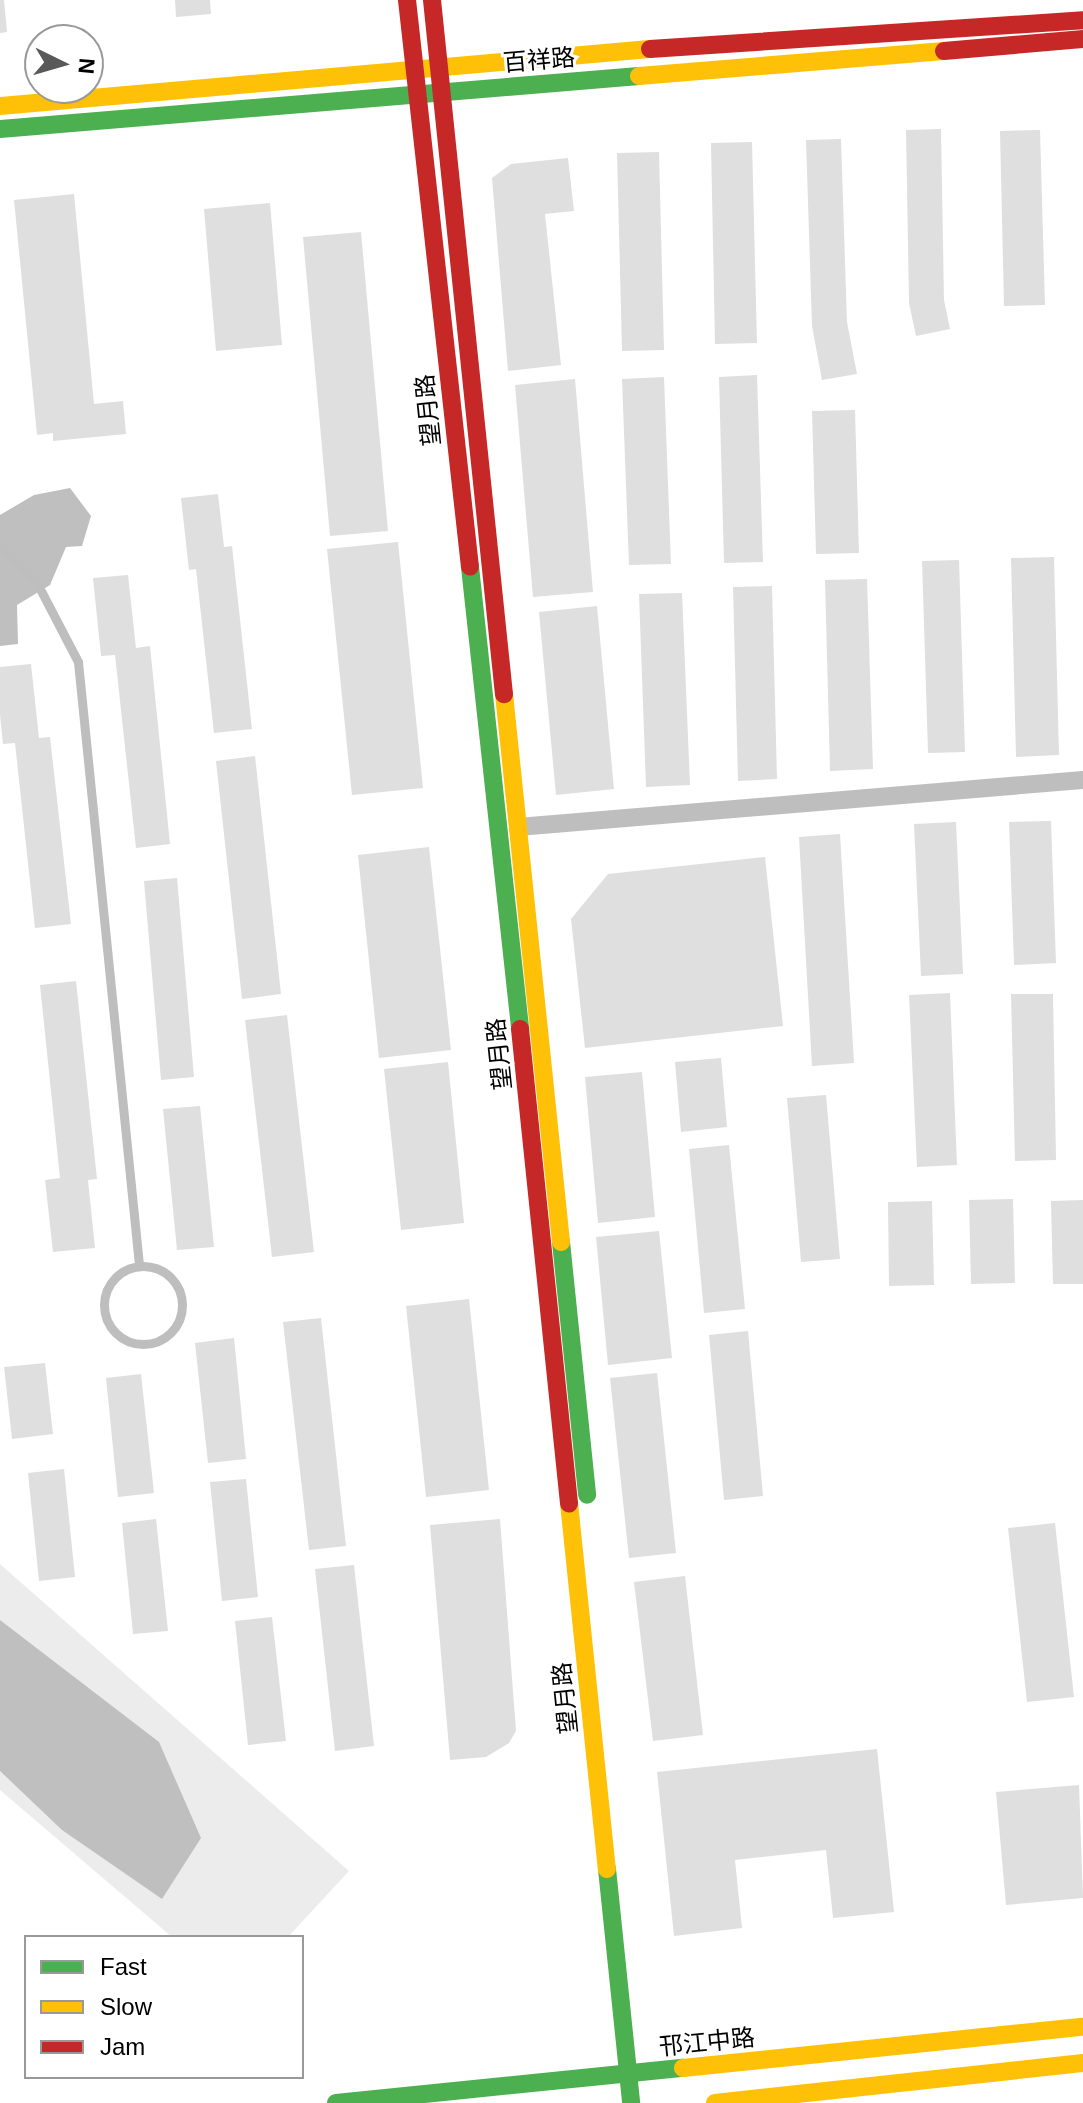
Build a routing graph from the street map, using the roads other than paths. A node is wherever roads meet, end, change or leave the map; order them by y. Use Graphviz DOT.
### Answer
graph roads {
  1 [pos="407,0"];
  2 [pos="432,0"];
  3 [pos="1083,20"];
  4 [pos="1083,39"];
  5 [pos="439,66"];
  6 [pos="414,68"];
  7 [pos="441,92"];
  8 [pos="417,94"];
  9 [pos="0,106"];
  10 [pos="0,129"];
  11 [pos="0,547"];
  12 [pos="1083,780"];
  13 [pos="518,827"];
  14 [pos="139,1265"];
  15 [pos="1083,2027"];
  16 [pos="1083,2063"];
  17 [pos="638,2074"];
  18 [pos="336,2103"];
  19 [pos="631,2103"];
  20 [pos="649,2103"];
  21 [pos="715,2103"];
  1 -- 6 [label="street, 望月路"];
  2 -- 5 [label="street, 望月路"];
  3 -- 5 [label="street, 百祥路"];
  4 -- 7 [label="street, 百祥路"];
  5 -- 6 [label="street, 百祥路"];
  5 -- 7 [label="street, 望月路"];
  6 -- 8 [label="street, 望月路"];
  6 -- 9 [label="street, 百祥路"];
  7 -- 8 [label="street, 百祥路"];
  7 -- 13 [label="street, 望月路"];
  8 -- 10 [label="street, 百祥路"];
  8 -- 17 [label="street, 望月路"];
  11 -- 14 [label="lane"];
  12 -- 13 [label="street"];
  13 -- 17 [label="street, 望月路"];
  14 -- 14 [label="lane"];
  15 -- 17 [label="street, 邗江中路"];
  16 -- 21 [label="street"];
  17 -- 18 [label="street, 邗江中路"];
  17 -- 19 [label="street, 望月路"];
  17 -- 20 [label="street, 望月路"];
}
